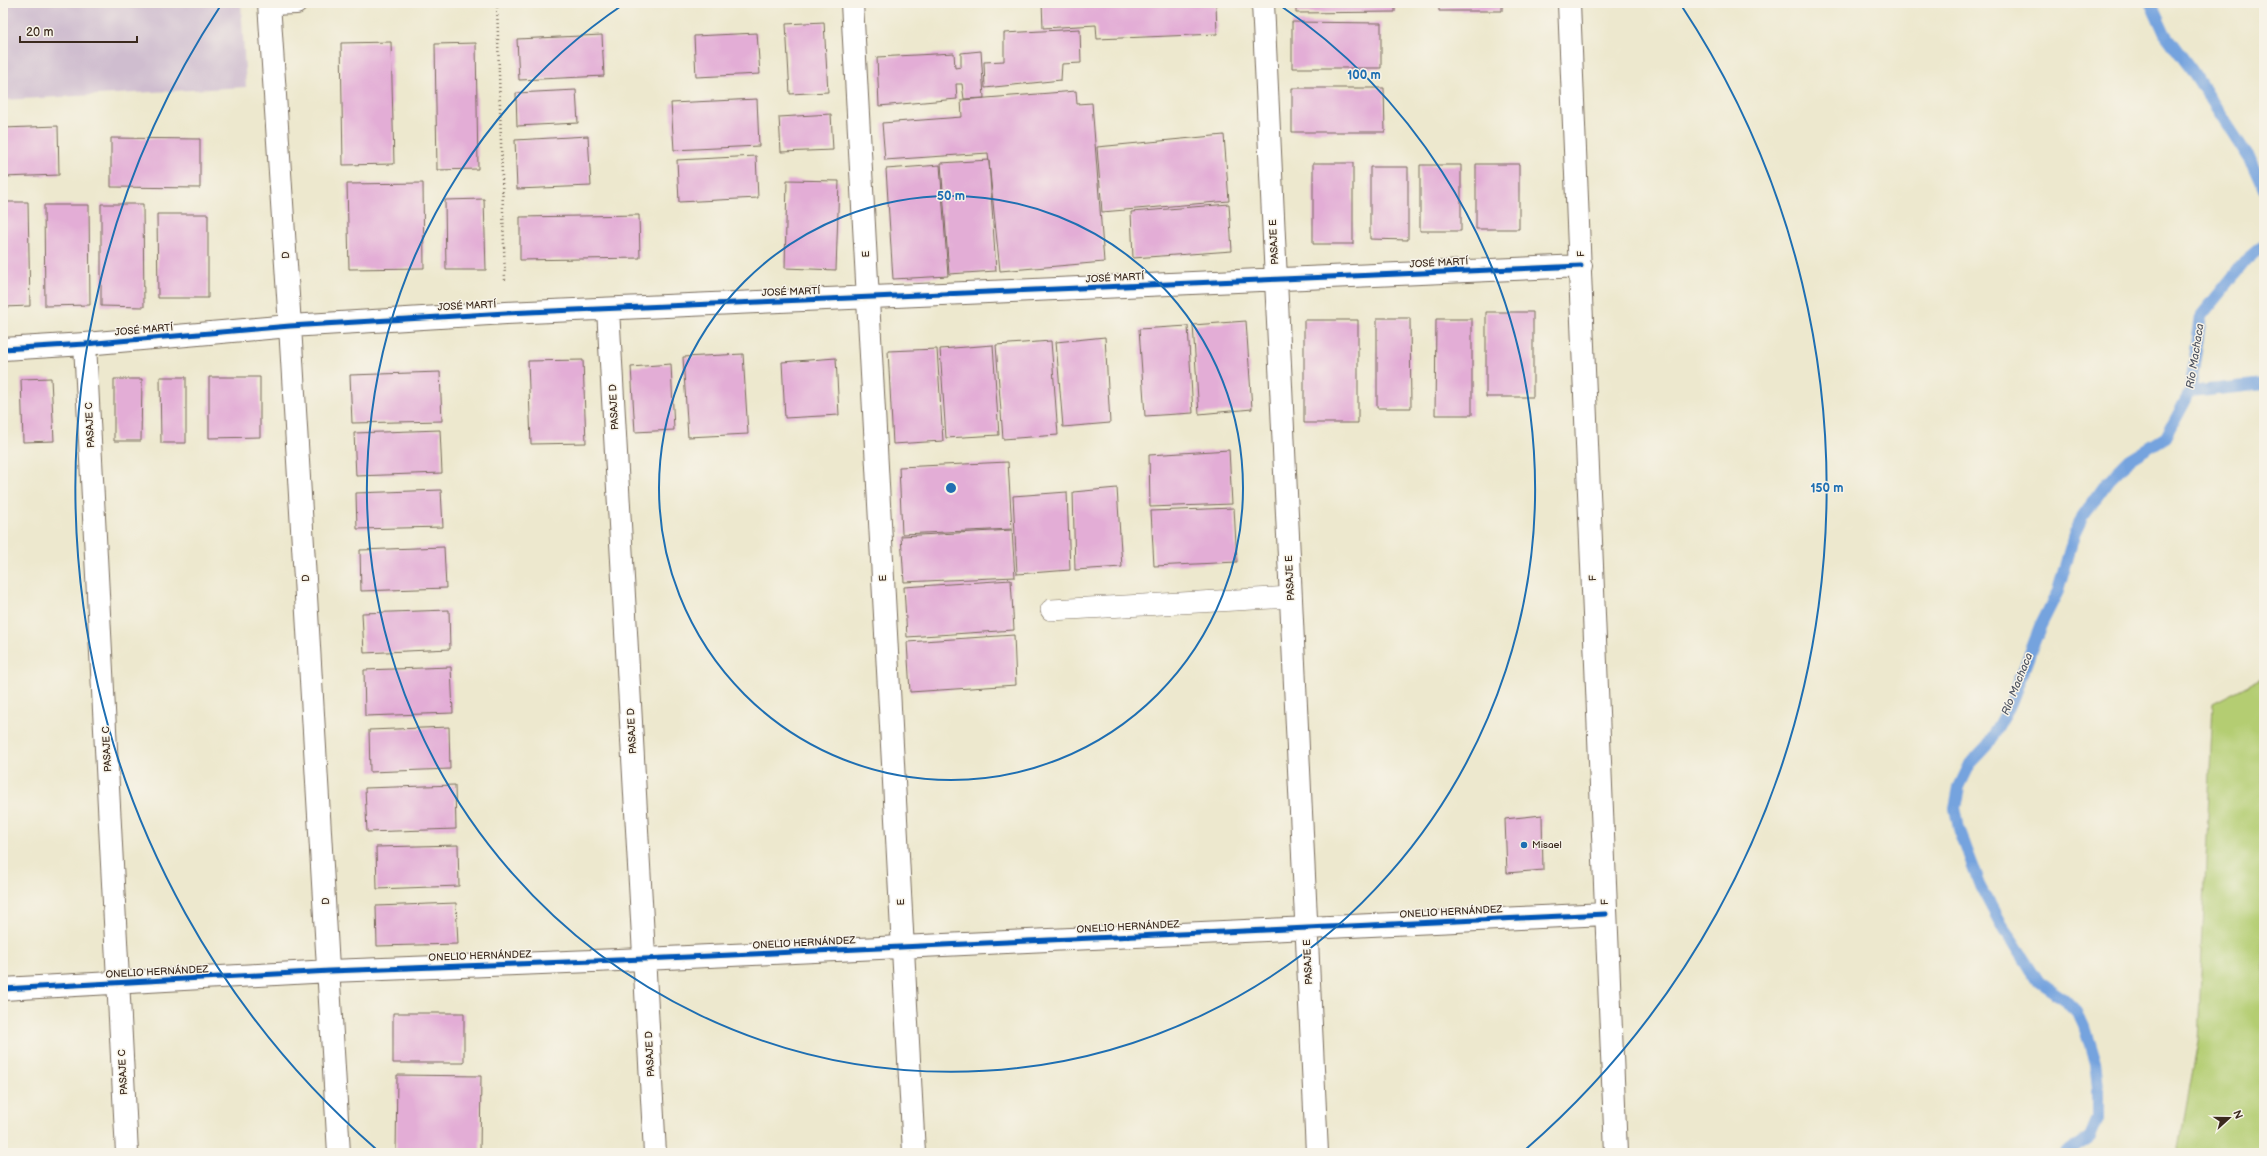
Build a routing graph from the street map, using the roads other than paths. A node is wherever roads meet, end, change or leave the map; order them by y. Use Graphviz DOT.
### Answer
graph roads {
  1 [pos="296,3"];
  2 [pos="852,3"];
  3 [pos="1263,3"];
  4 [pos="1569,3"];
  5 [pos="269,4"];
  6 [pos="1581,266"];
  7 [pos="1276,279"];
  8 [pos="868,298"];
  9 [pos="608,309"];
  10 [pos="290,326"];
  11 [pos="85,344"];
  12 [pos="3,349"];
  13 [pos="1291,597"];
  14 [pos="1051,610"];
  15 [pos="1606,914"];
  16 [pos="1306,928"];
  17 [pos="903,947"];
  18 [pos="644,959"];
  19 [pos="330,971"];
  20 [pos="119,983"];
  21 [pos="3,989"];
  22 [pos="127,1153"];
  23 [pos="339,1153"];
  24 [pos="655,1153"];
  25 [pos="914,1153"];
  26 [pos="1317,1153"];
  27 [pos="1616,1153"];
  1 -- 5 [label="street"];
  2 -- 8 [label="street, E"];
  3 -- 7 [label="street, PASAJE E"];
  4 -- 6 [label="street, F"];
  5 -- 10 [label="street, D"];
  6 -- 7 [label="street, JOSÉ MARTÍ"];
  6 -- 15 [label="street, F"];
  7 -- 8 [label="street, JOSÉ MARTÍ"];
  7 -- 13 [label="street, PASAJE E"];
  8 -- 9 [label="street, JOSÉ MARTÍ"];
  8 -- 17 [label="street, E"];
  9 -- 10 [label="street, JOSÉ MARTÍ"];
  9 -- 18 [label="street, PASAJE D"];
  10 -- 11 [label="street, JOSÉ MARTÍ"];
  10 -- 19 [label="street, D"];
  11 -- 12 [label="street, JOSÉ MARTÍ"];
  11 -- 20 [label="street, PASAJE C"];
  13 -- 14 [label="lane"];
  13 -- 16 [label="street, PASAJE E"];
  15 -- 16 [label="street, ONELIO HERNÁNDEZ"];
  15 -- 27 [label="street, F"];
  16 -- 17 [label="street, ONELIO HERNÁNDEZ"];
  16 -- 26 [label="street, PASAJE E"];
  17 -- 18 [label="street, ONELIO HERNÁNDEZ"];
  17 -- 25 [label="street, E"];
  18 -- 19 [label="street, ONELIO HERNÁNDEZ"];
  18 -- 24 [label="street, PASAJE D"];
  19 -- 20 [label="street, ONELIO HERNÁNDEZ"];
  19 -- 23 [label="street, D"];
  20 -- 21 [label="street, ONELIO HERNÁNDEZ"];
  20 -- 22 [label="street, PASAJE C"];
}
